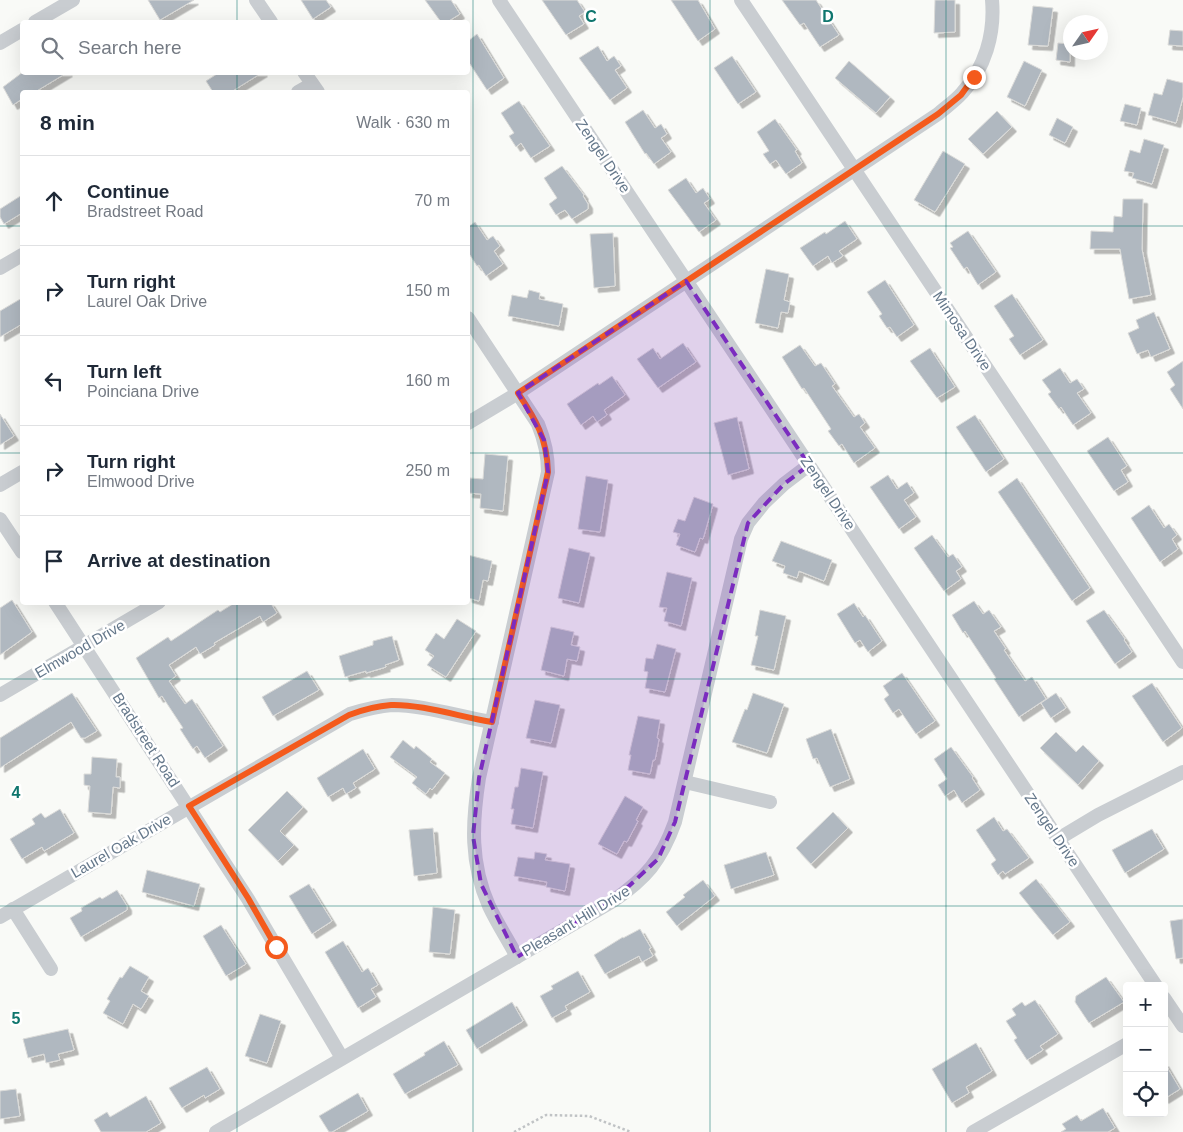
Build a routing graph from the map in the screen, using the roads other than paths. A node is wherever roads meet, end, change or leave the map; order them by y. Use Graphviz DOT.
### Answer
graph roads {
  1 [pos="74,0"];
  2 [pos="256,0"];
  3 [pos="499,0"];
  4 [pos="740,0"];
  5 [pos="992,0"];
  6 [pos="39,20"];
  7 [pos="270,20"];
  8 [pos="20,31"];
  9 [pos="0,43"];
  10 [pos="306,75"];
  11 [pos="315,88"];
  12 [pos="854,169"];
  13 [pos="20,256"];
  14 [pos="0,268"];
  15 [pos="686,281"];
  16 [pos="470,321"];
  17 [pos="518,393"];
  18 [pos="470,422"];
  19 [pos="809,465"];
  20 [pos="20,473"];
  21 [pos="0,485"];
  22 [pos="0,519"];
  23 [pos="20,549"];
  24 [pos="58,605"];
  25 [pos="154,605"];
  26 [pos="84,646"];
  27 [pos="1183,662"];
  28 [pos="0,695"];
  29 [pos="492,722"];
  30 [pos="1183,772"];
  31 [pos="685,782"];
  32 [pos="770,802"];
  33 [pos="189,806"];
  34 [pos="1058,839"];
  35 [pos="13,909"];
  36 [pos="0,917"];
  37 [pos="517,957"];
  38 [pos="51,969"];
  39 [pos="1153,982"];
  40 [pos="1168,1004"];
  41 [pos="1177,1019"];
  42 [pos="1123,1046"];
  43 [pos="342,1058"];
  44 [pos="216,1132"];
  45 [pos="973,1132"];
  1 -- 6 [label="street"];
  2 -- 7 [label="street"];
  3 -- 15 [label="street, Zengel Drive"];
  4 -- 12 [label="street, Mimosa Drive"];
  5 -- 12 [label="street"];
  8 -- 9 [label="street"];
  10 -- 11 [label="street"];
  12 -- 15 [label="street"];
  12 -- 27 [label="street, Mimosa Drive"];
  13 -- 14 [label="street"];
  15 -- 17 [label="street"];
  15 -- 19 [label="street, Zengel Drive"];
  16 -- 17 [label="street"];
  17 -- 18 [label="street"];
  17 -- 29 [label="street"];
  19 -- 31 [label="street, Pleasant Hill Drive"];
  19 -- 34 [label="street, Zengel Drive"];
  20 -- 21 [label="street"];
  22 -- 23 [label="street"];
  24 -- 26 [label="street, Bradstreet Road"];
  25 -- 26 [label="street, Elmwood Drive"];
  26 -- 28 [label="street, Elmwood Drive"];
  26 -- 33 [label="street, Bradstreet Road"];
  29 -- 33 [label="street, Laurel Oak Drive"];
  29 -- 37 [label="street"];
  30 -- 34 [label="street"];
  31 -- 32 [label="street"];
  31 -- 37 [label="street, Pleasant Hill Drive"];
  33 -- 35 [label="street, Laurel Oak Drive"];
  33 -- 43 [label="street, Bradstreet Road"];
  34 -- 39 [label="street, Zengel Drive"];
  35 -- 36 [label="street, Laurel Oak Drive"];
  35 -- 38 [label="street"];
  37 -- 43 [label="street, Pleasant Hill Drive"];
  40 -- 41 [label="street"];
  42 -- 45 [label="street"];
  43 -- 44 [label="street, Pleasant Hill Drive"];
}
